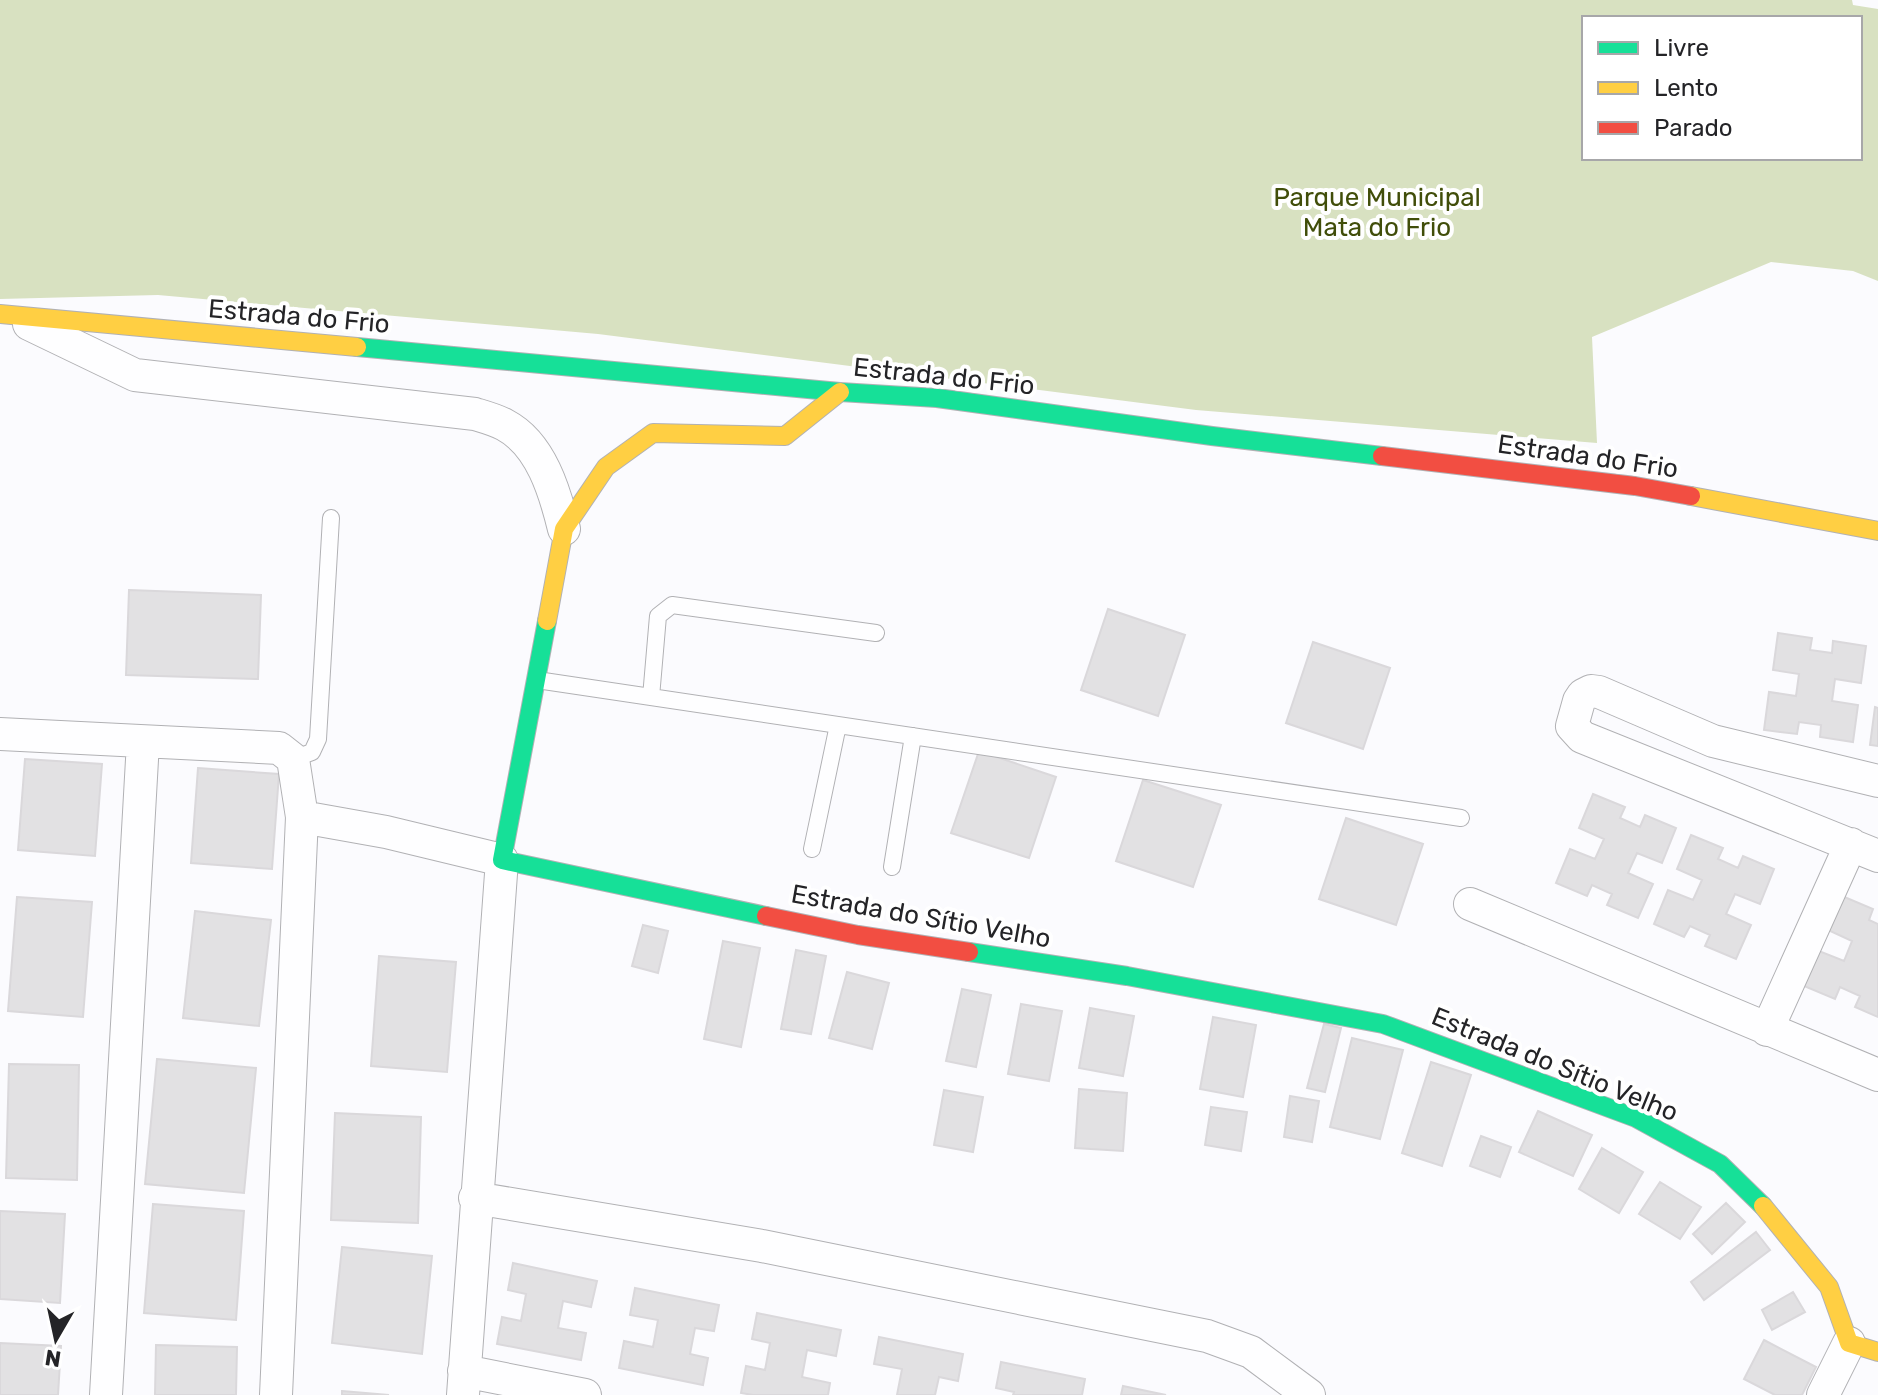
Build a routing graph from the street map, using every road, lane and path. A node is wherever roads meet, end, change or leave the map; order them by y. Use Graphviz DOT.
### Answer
graph roads {
  1 [pos="6,315"];
  2 [pos="840,392"];
  3 [pos="331,518"];
  4 [pos="564,529"];
  5 [pos="1878,531"];
  6 [pos="876,633"];
  7 [pos="535,680"];
  8 [pos="651,697"];
  9 [pos="838,725"];
  10 [pos="0,734"];
  11 [pos="913,736"];
  12 [pos="143,742"];
  13 [pos="293,759"];
  14 [pos="1878,781"];
  15 [pos="302,817"];
  16 [pos="1461,818"];
  17 [pos="812,849"];
  18 [pos="1864,850"];
  19 [pos="502,860"];
  20 [pos="892,867"];
  21 [pos="1470,904"];
  22 [pos="1767,1030"];
  23 [pos="1878,1075"];
  24 [pos="475,1198"];
  25 [pos="1864,1348"];
  26 [pos="463,1383"];
  27 [pos="106,1395"];
  28 [pos="276,1395"];
  29 [pos="585,1395"];
  30 [pos="1309,1395"];
  31 [pos="1823,1395"];
  1 -- 2 [label="street, Estrada do Frio"];
  1 -- 4 [label="street"];
  2 -- 4 [label="street"];
  2 -- 5 [label="street, Estrada do Frio"];
  3 -- 13 [label="lane"];
  4 -- 7 [label="street"];
  6 -- 8 [label="lane"];
  7 -- 8 [label="lane"];
  7 -- 19 [label="street"];
  8 -- 9 [label="lane"];
  9 -- 11 [label="lane"];
  9 -- 17 [label="lane"];
  10 -- 12 [label="street"];
  11 -- 16 [label="lane"];
  11 -- 20 [label="lane"];
  12 -- 13 [label="street"];
  12 -- 27 [label="street"];
  13 -- 15 [label="street"];
  14 -- 18 [label="street"];
  15 -- 19 [label="street"];
  15 -- 28 [label="street"];
  18 -- 22 [label="street"];
  19 -- 24 [label="street"];
  19 -- 25 [label="street, Estrada do Sítio Velho"];
  21 -- 22 [label="street"];
  22 -- 23 [label="street"];
  24 -- 26 [label="street"];
  24 -- 30 [label="street"];
  25 -- 31 [label="street"];
  26 -- 29 [label="street"];
}
